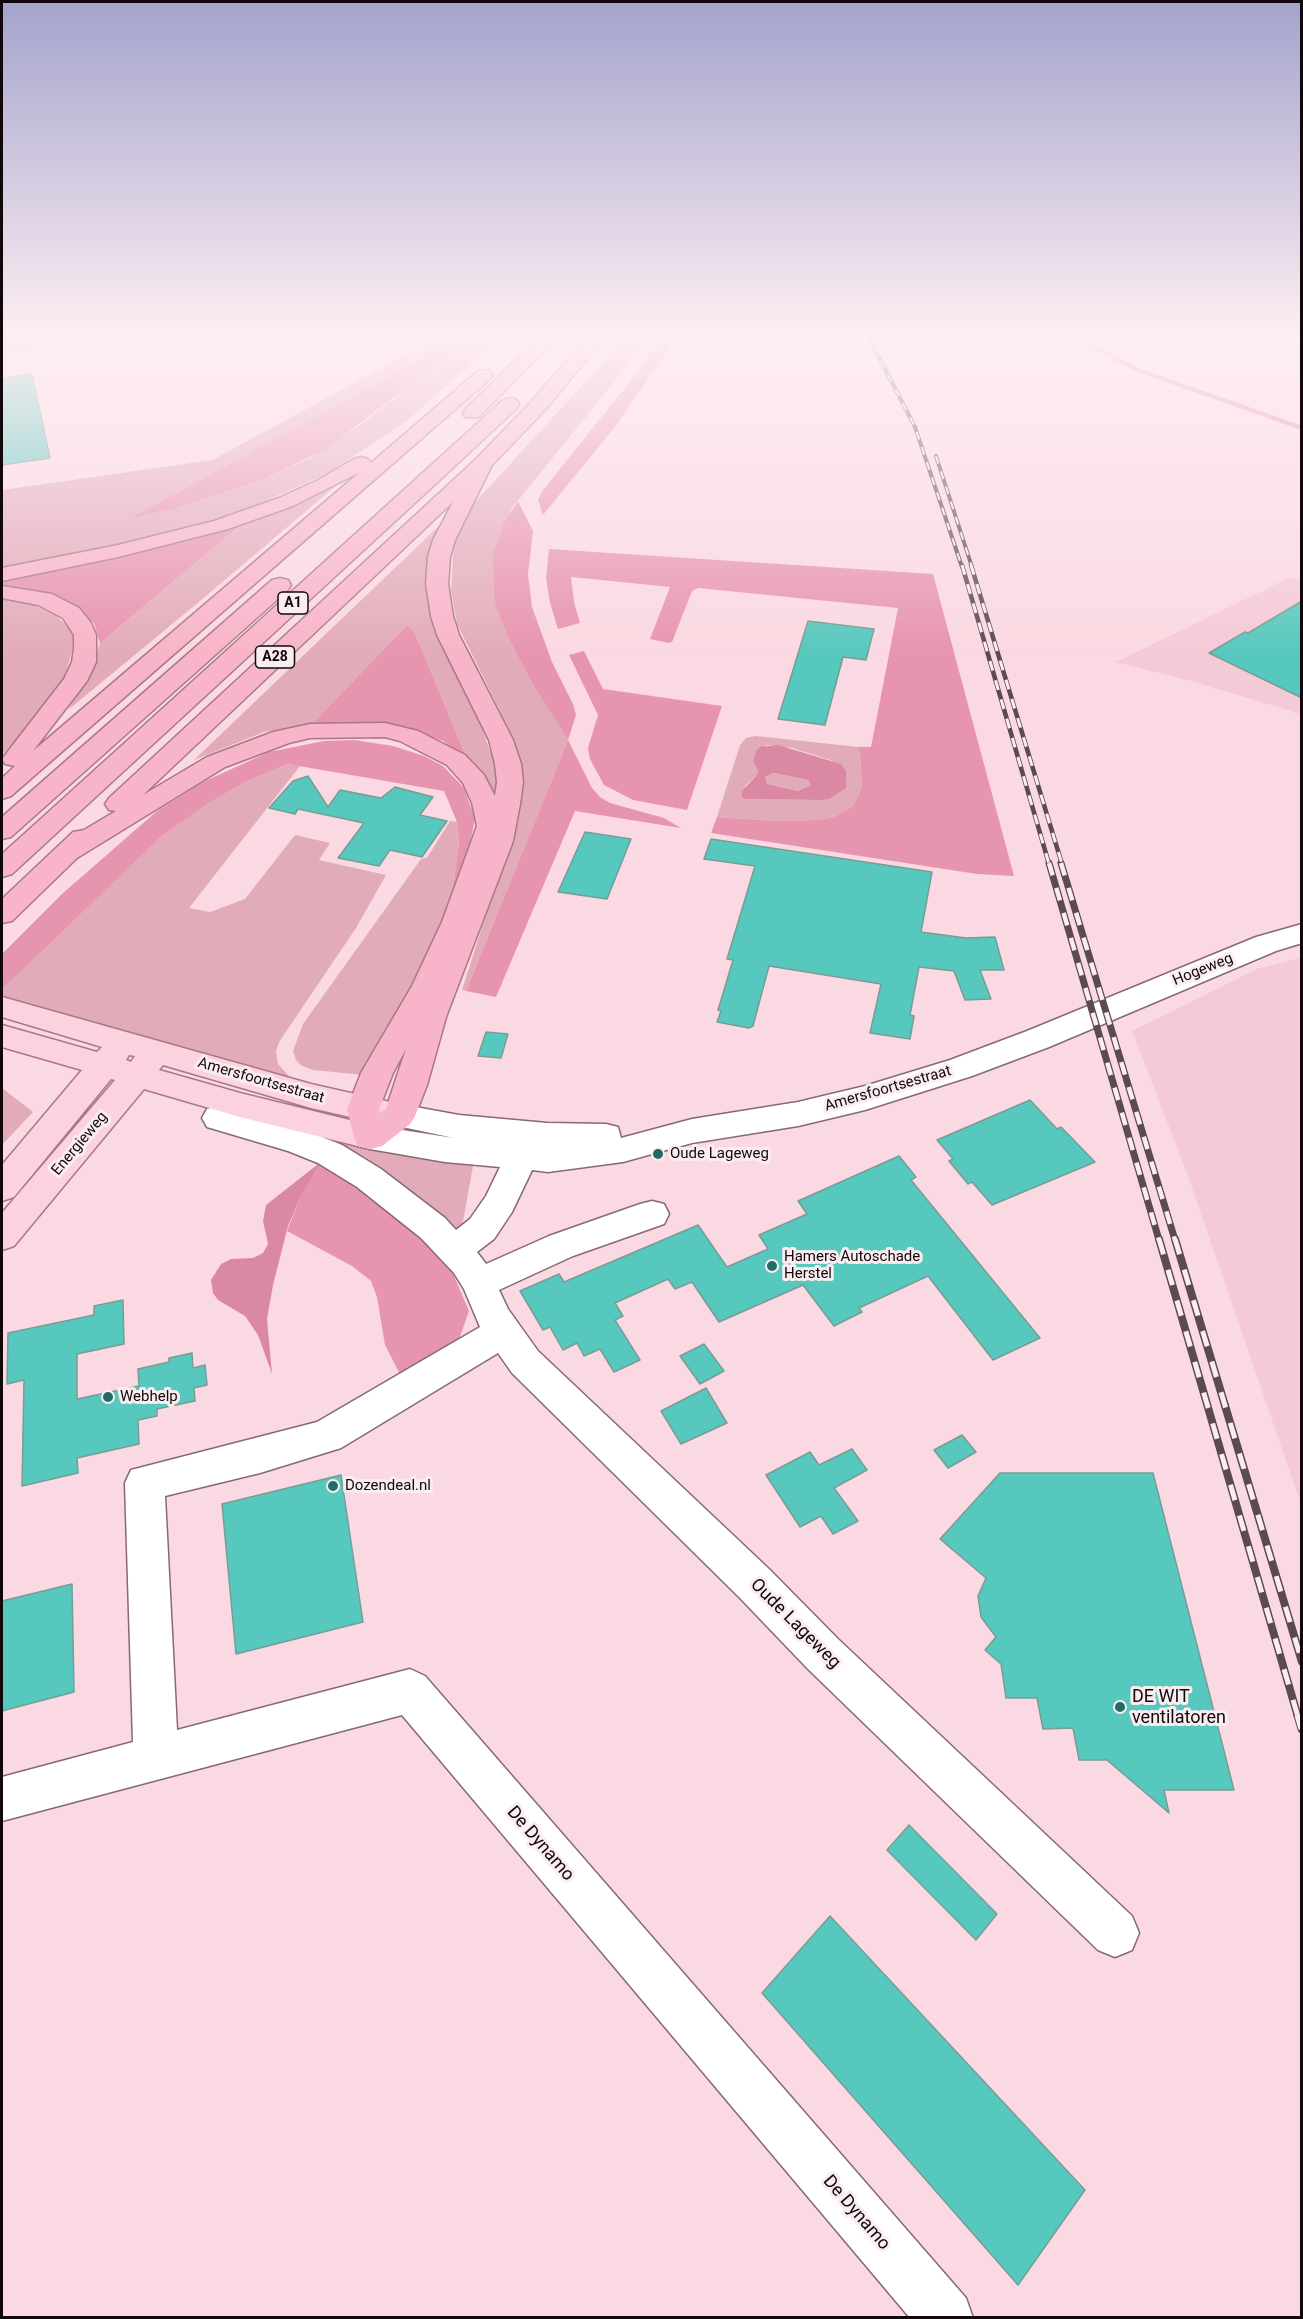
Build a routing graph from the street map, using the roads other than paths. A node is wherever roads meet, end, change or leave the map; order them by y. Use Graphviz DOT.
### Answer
graph roads {
  1 [pos="397,440"];
  2 [pos="411,440"];
  3 [pos="442,440"];
  4 [pos="472,440"];
  5 [pos="505,440"];
  6 [pos="483,463"];
  7 [pos="378,498"];
  8 [pos="297,569"];
  9 [pos="2,574"];
  10 [pos="2,592"];
  11 [pos="2,774"];
  12 [pos="2,791"];
  13 [pos="2,831"];
  14 [pos="67,852"];
  15 [pos="2,868"];
  16 [pos="2,914"];
  17 [pos="1302,933"];
  18 [pos="2,1007"];
  19 [pos="1106,1010"];
  20 [pos="2,1036"];
  21 [pos="114,1054"];
  22 [pos="147,1064"];
  23 [pos="399,1116"];
  24 [pos="218,1118"];
  25 [pos="366,1123"];
  26 [pos="523,1146"];
  27 [pos="2,1188"];
  28 [pos="652,1214"];
  29 [pos="2,1236"];
  30 [pos="455,1250"];
  31 [pos="479,1283"];
  32 [pos="503,1332"];
  33 [pos="156,1758"];
  34 [pos="2,1799"];
  35 [pos="1115,1933"];
  36 [pos="946,2318"];
  1 -- 9 [label="highway"];
  2 -- 12 [label="highway"];
  3 -- 7 [label="highway"];
  4 -- 15 [label="highway, A1"];
  5 -- 6 [label="highway, A28"];
  6 -- 14 [label="highway, A28"];
  6 -- 23 [label="highway, A28"];
  8 -- 13 [label="highway, A1"];
  10 -- 11 [label="highway"];
  14 -- 16 [label="highway, A28"];
  14 -- 25 [label="highway, A28"];
  17 -- 19 [label="street, Hogeweg"];
  18 -- 21 [label="main road, Amersfoortsestraat"];
  19 -- 26 [label="street, Amersfoortsestraat"];
  20 -- 21 [label="main road, Amersfoortsestraat"];
  21 -- 22 [label="main road, Amersfoortsestraat"];
  21 -- 27 [label="main road, Energieweg"];
  22 -- 25 [label="main road, Amersfoortsestraat"];
  22 -- 29 [label="main road, Energieweg"];
  23 -- 25 [label="highway"];
  23 -- 26 [label="street, Amersfoortsestraat"];
  24 -- 30 [label="street"];
  25 -- 26 [label="street, Amersfoortsestraat"];
  26 -- 30 [label="street"];
  28 -- 31 [label="street"];
  30 -- 31 [label="street, Oude Lageweg"];
  31 -- 32 [label="street, Oude Lageweg"];
  32 -- 33 [label="street"];
  32 -- 35 [label="street, Oude Lageweg"];
  33 -- 34 [label="street, De Dynamo"];
  33 -- 36 [label="street, De Dynamo"];
}
